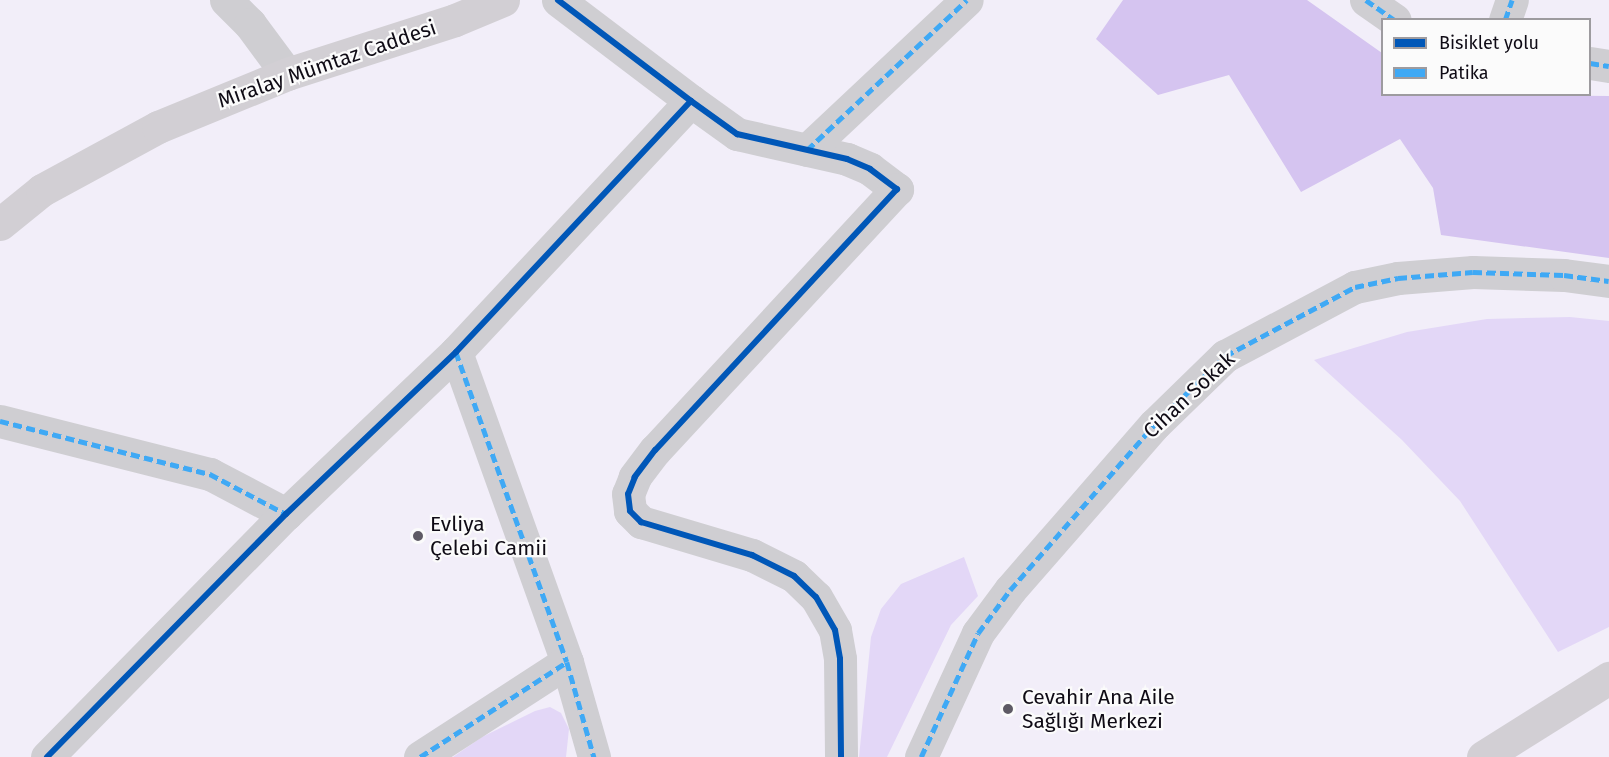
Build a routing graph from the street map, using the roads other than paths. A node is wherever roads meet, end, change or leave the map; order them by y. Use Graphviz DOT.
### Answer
graph roads {
  1 [pos="226,0"];
  2 [pos="503,0"];
  3 [pos="558,0"];
  4 [pos="967,0"];
  5 [pos="1366,0"];
  6 [pos="1512,0"];
  7 [pos="1392,18"];
  8 [pos="1506,18"];
  9 [pos="1591,63"];
  10 [pos="1609,66"];
  11 [pos="287,74"];
  12 [pos="691,101"];
  13 [pos="807,150"];
  14 [pos="0,224"];
  15 [pos="1609,281"];
  16 [pos="456,352"];
  17 [pos="0,422"];
  18 [pos="286,514"];
  19 [pos="567,663"];
  20 [pos="1609,678"];
  21 [pos="47,757"];
  22 [pos="420,757"];
  23 [pos="594,757"];
  24 [pos="841,757"];
  25 [pos="921,757"];
  26 [pos="1483,757"];
  1 -- 11 [label="street"];
  2 -- 11 [label="main road, Miralay Mümtaz Caddesi"];
  3 -- 12 [label="street"];
  4 -- 13 [label="street"];
  5 -- 7 [label="street"];
  6 -- 8 [label="street"];
  9 -- 10 [label="street"];
  11 -- 14 [label="main road, Miralay Mümtaz Caddesi"];
  12 -- 13 [label="street"];
  12 -- 16 [label="street"];
  13 -- 24 [label="street"];
  15 -- 25 [label="street, Cihan Sokak"];
  16 -- 18 [label="street"];
  16 -- 19 [label="street"];
  17 -- 18 [label="street"];
  18 -- 21 [label="street"];
  19 -- 22 [label="street"];
  19 -- 23 [label="street"];
  20 -- 26 [label="main road"];
}
